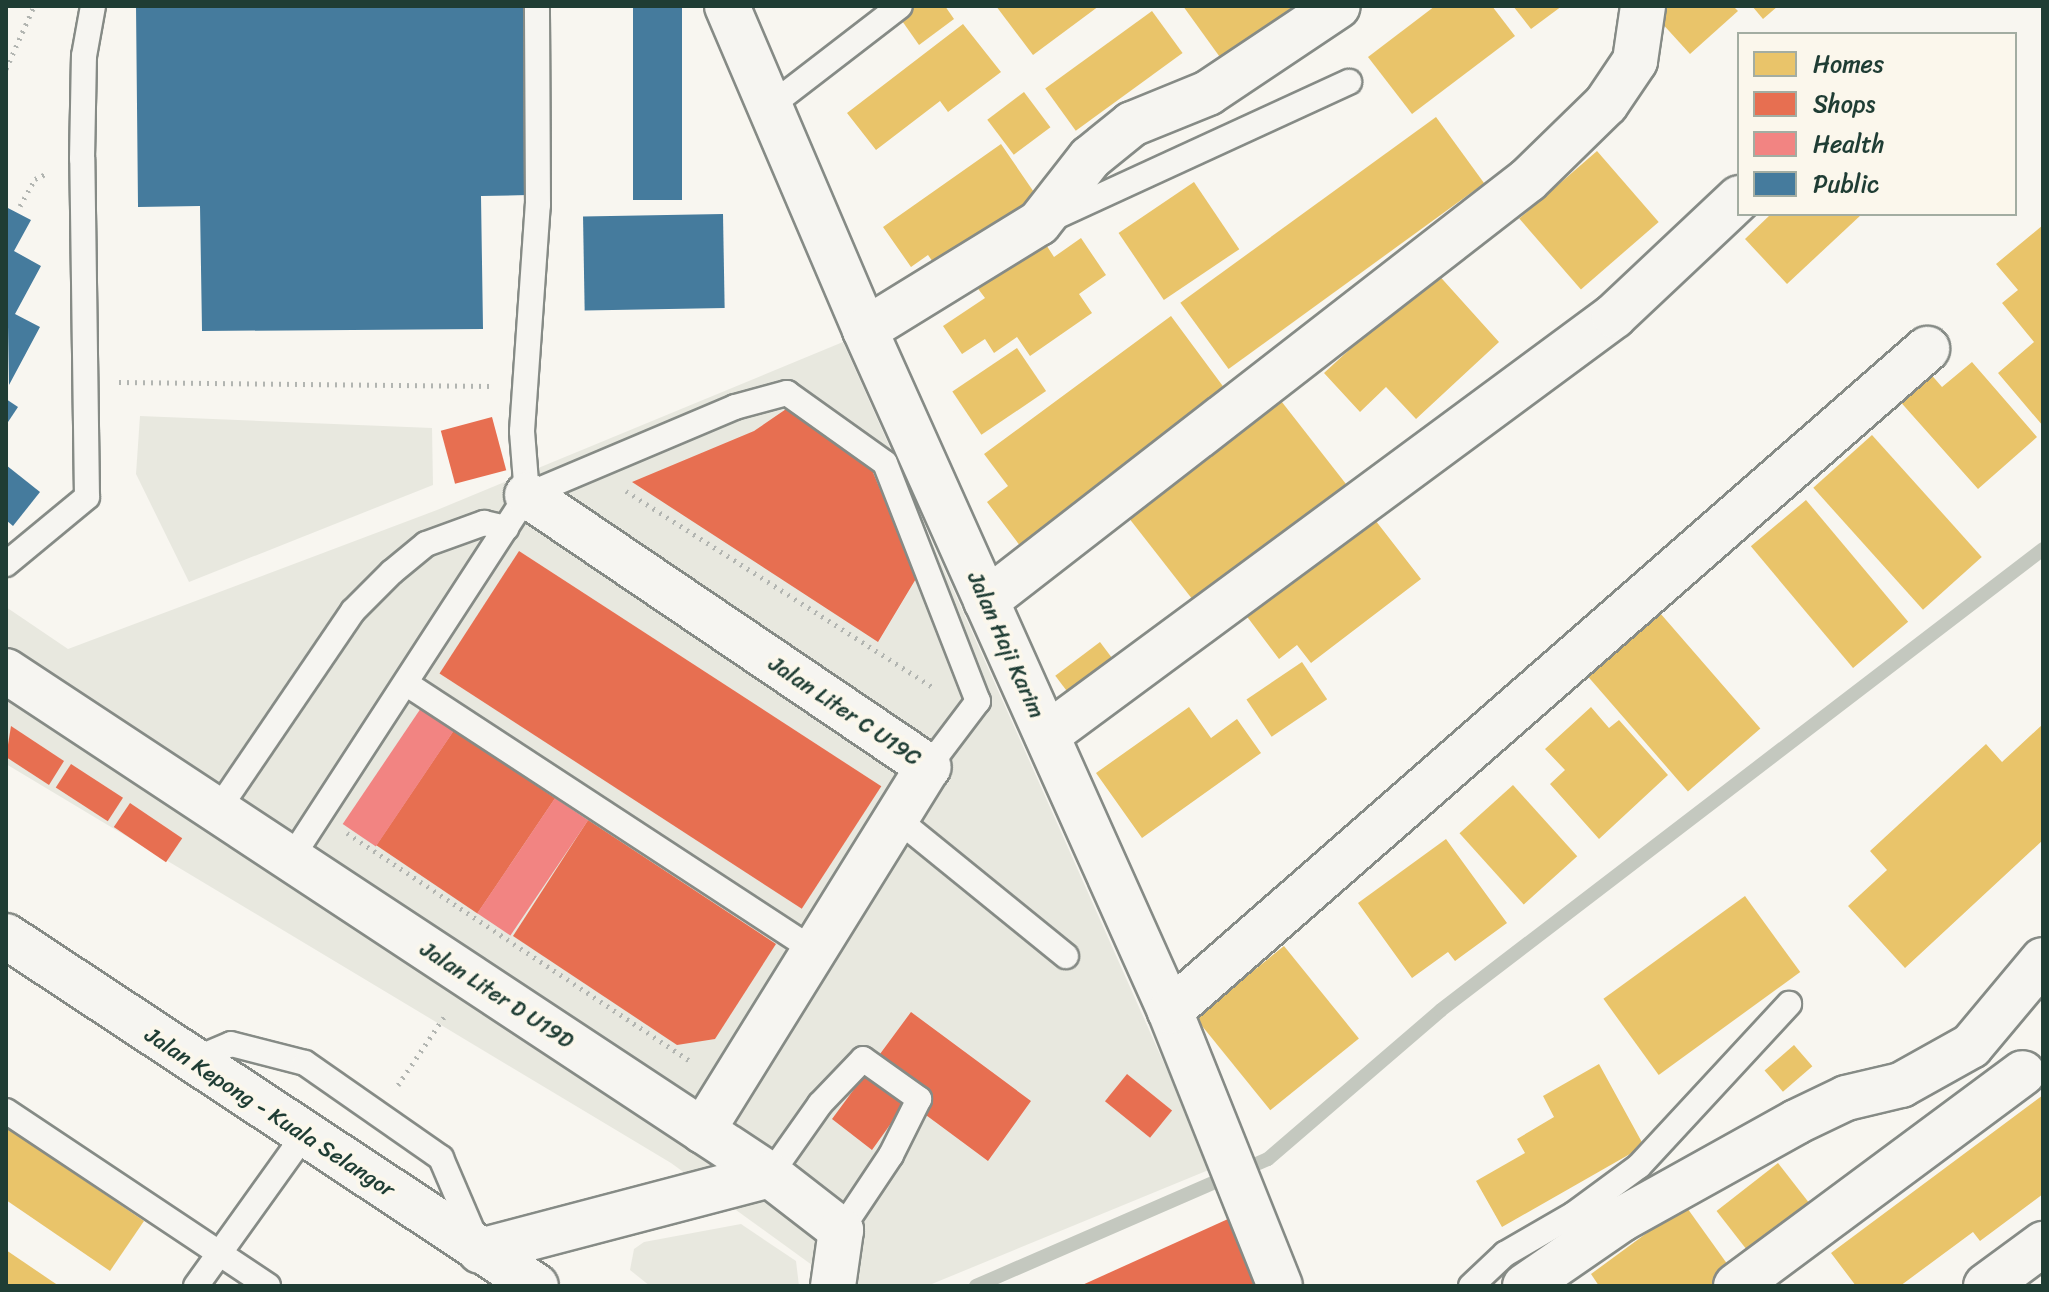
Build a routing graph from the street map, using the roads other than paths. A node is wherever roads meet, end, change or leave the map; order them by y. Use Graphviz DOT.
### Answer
graph roads {
  1 [pos="93,6"];
  2 [pos="537,6"];
  3 [pos="727,6"];
  4 [pos="900,6"];
  5 [pos="1338,6"];
  6 [pos="1643,6"];
  7 [pos="1349,82"];
  8 [pos="769,107"];
  9 [pos="1737,200"];
  10 [pos="1039,223"];
  11 [pos="865,330"];
  12 [pos="1927,349"];
  13 [pos="516,511"];
  14 [pos="6,564"];
  15 [pos="986,601"];
  16 [pos="6,671"];
  17 [pos="407,684"];
  18 [pos="1047,735"];
  19 [pos="928,767"];
  20 [pos="217,811"];
  21 [pos="896,818"];
  22 [pos="290,860"];
  23 [pos="6,936"];
  24 [pos="814,950"];
  25 [pos="1066,956"];
  26 [pos="2043,960"];
  27 [pos="1789,1004"];
  28 [pos="1170,1011"];
  29 [pos="191,1061"];
  30 [pos="2023,1073"];
  31 [pos="6,1111"];
  32 [pos="702,1131"];
  33 [pos="305,1134"];
  34 [pos="770,1175"];
  35 [pos="841,1230"];
  36 [pos="2043,1244"];
  37 [pos="480,1251"];
  38 [pos="219,1253"];
  39 [pos="196,1286"];
  40 [pos="268,1286"];
  41 [pos="536,1286"];
  42 [pos="833,1286"];
  43 [pos="1280,1286"];
  44 [pos="1471,1286"];
  45 [pos="1525,1286"];
  46 [pos="1736,1286"];
  47 [pos="1986,1286"];
  1 -- 14 [label="lane"];
  2 -- 13 [label="lane"];
  3 -- 8 [label="main road, Jalan Haji Karim"];
  4 -- 8 [label="lane"];
  5 -- 10 [label="main road"];
  6 -- 15 [label="main road"];
  7 -- 10 [label="lane"];
  8 -- 11 [label="main road, Jalan Haji Karim"];
  9 -- 18 [label="main road"];
  10 -- 11 [label="main road"];
  11 -- 15 [label="main road, Jalan Haji Karim"];
  12 -- 28 [label="main road"];
  13 -- 17 [label="lane"];
  13 -- 19 [label="main road, Jalan Liter C U19C"];
  13 -- 19 [label="lane"];
  13 -- 20 [label="lane"];
  15 -- 18 [label="main road, Jalan Haji Karim"];
  16 -- 20 [label="main road, Jalan Liter D U19D"];
  17 -- 22 [label="lane"];
  17 -- 24 [label="lane"];
  18 -- 28 [label="main road, Jalan Haji Karim"];
  19 -- 21 [label="main road, Jalan Liter C U19C"];
  20 -- 22 [label="main road, Jalan Liter D U19D"];
  21 -- 24 [label="main road, Jalan Liter C U19C"];
  21 -- 25 [label="lane"];
  22 -- 32 [label="main road, Jalan Liter D U19D"];
  23 -- 29 [label="main road, Jalan Kepong - Kuala Selangor"];
  24 -- 32 [label="main road, Jalan Liter C U19C"];
  26 -- 45 [label="main road"];
  27 -- 44 [label="lane"];
  28 -- 43 [label="main road, Jalan Haji Karim"];
  29 -- 33 [label="main road, Jalan Kepong - Kuala Selangor"];
  29 -- 37 [label="lane"];
  30 -- 46 [label="main road"];
  31 -- 38 [label="lane"];
  32 -- 34 [label="main road, Jalan Liter D U19D"];
  33 -- 37 [label="main road, Jalan Kepong - Kuala Selangor"];
  33 -- 38 [label="lane"];
  34 -- 35 [label="main road, Jalan Liter D U19D"];
  34 -- 35 [label="lane"];
  34 -- 37 [label="main road"];
  35 -- 42 [label="main road"];
  36 -- 47 [label="main road"];
  37 -- 41 [label="main road, Jalan Kepong - Kuala Selangor"];
  38 -- 39 [label="lane"];
  38 -- 40 [label="lane"];
}
